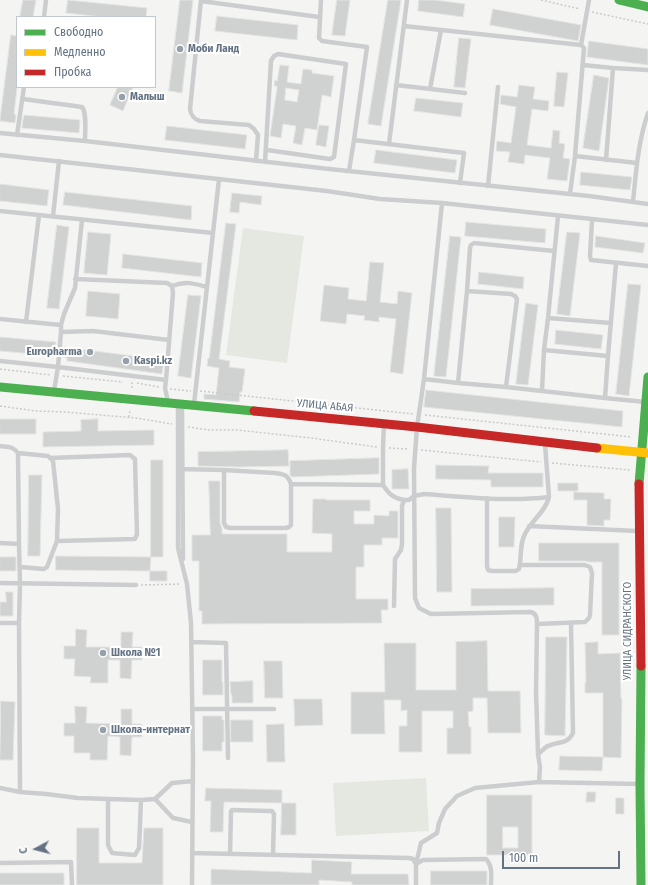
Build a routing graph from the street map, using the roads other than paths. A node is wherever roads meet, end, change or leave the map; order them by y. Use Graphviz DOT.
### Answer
graph roads {
  1 [pos="46,0"];
  2 [pos="321,0"];
  3 [pos="407,0"];
  4 [pos="589,0"];
  5 [pos="619,0"];
  6 [pos="201,1"];
  7 [pos="648,7"];
  8 [pos="44,16"];
  9 [pos="319,17"];
  10 [pos="404,26"];
  11 [pos="441,30"];
  12 [pos="581,44"];
  13 [pos="583,65"];
  14 [pos="613,68"];
  15 [pos="648,70"];
  16 [pos="396,85"];
  17 [pos="498,87"];
  18 [pos="24,88"];
  19 [pos="430,89"];
  20 [pos="465,94"];
  21 [pos="23,99"];
  22 [pos="648,113"];
  23 [pos="0,132"];
  24 [pos="17,135"];
  25 [pos="354,140"];
  26 [pos="85,141"];
  27 [pos="389,144"];
  28 [pos="267,150"];
  29 [pos="0,154"];
  30 [pos="575,156"];
  31 [pos="606,160"];
  32 [pos="59,161"];
  33 [pos="256,161"];
  34 [pos="266,162"];
  35 [pos="637,163"];
  36 [pos="348,171"];
  37 [pos="219,179"];
  38 [pos="460,183"];
  39 [pos="488,186"];
  40 [pos="570,194"];
  41 [pos="633,202"];
  42 [pos="442,203"];
  43 [pos="648,204"];
  44 [pos="0,211"];
  45 [pos="39,215"];
  46 [pos="53,216"];
  47 [pos="558,216"];
  48 [pos="82,220"];
  49 [pos="592,220"];
  50 [pos="648,226"];
  51 [pos="213,233"];
  52 [pos="554,251"];
  53 [pos="616,262"];
  54 [pos="648,266"];
  55 [pos="75,279"];
  56 [pos="172,286"];
  57 [pos="207,287"];
  58 [pos="467,291"];
  59 [pos="548,318"];
  60 [pos="0,319"];
  61 [pos="26,322"];
  62 [pos="610,323"];
  63 [pos="61,325"];
  64 [pos="61,332"];
  65 [pos="169,340"];
  66 [pos="544,350"];
  67 [pos="608,356"];
  68 [pos="0,361"];
  69 [pos="58,367"];
  70 [pos="648,377"];
  71 [pos="424,379"];
  72 [pos="166,380"];
  73 [pos="458,383"];
  74 [pos="0,387"];
  75 [pos="506,387"];
  76 [pos="542,390"];
  77 [pos="54,392"];
  78 [pos="605,398"];
  79 [pos="647,402"];
  80 [pos="176,404"];
  81 [pos="194,406"];
  82 [pos="384,424"];
  83 [pos="417,427"];
  84 [pos="545,442"];
  85 [pos="0,446"];
  86 [pos="18,453"];
  87 [pos="645,453"];
  88 [pos="50,458"];
  89 [pos="180,469"];
  90 [pos="224,470"];
  91 [pos="291,484"];
  92 [pos="383,485"];
  93 [pos="414,496"];
  94 [pos="549,497"];
  95 [pos="487,498"];
  96 [pos="404,500"];
  97 [pos="529,526"];
  98 [pos="639,531"];
  99 [pos="57,541"];
  100 [pos="0,543"];
  101 [pos="19,544"];
  102 [pos="520,565"];
  103 [pos="20,567"];
  104 [pos="0,583"];
  105 [pos="20,584"];
  106 [pos="136,585"];
  107 [pos="394,606"];
  108 [pos="0,623"];
  109 [pos="19,623"];
  110 [pos="571,623"];
  111 [pos="538,624"];
  112 [pos="644,634"];
  113 [pos="192,642"];
  114 [pos="192,708"];
  115 [pos="227,709"];
  116 [pos="274,709"];
  117 [pos="538,754"];
  118 [pos="228,758"];
  119 [pos="193,781"];
  120 [pos="539,782"];
  121 [pos="640,784"];
  122 [pos="0,788"];
  123 [pos="20,792"];
  124 [pos="108,799"];
  125 [pos="154,799"];
  126 [pos="141,800"];
  127 [pos="192,822"];
  128 [pos="192,853"];
  129 [pos="230,854"];
  130 [pos="273,855"];
  131 [pos="645,860"];
  132 [pos="0,863"];
  133 [pos="416,864"];
  134 [pos="72,885"];
  135 [pos="192,885"];
  136 [pos="416,885"];
  137 [pos="491,885"];
  138 [pos="642,885"];
  1 -- 8 [label="lane"];
  2 -- 9 [label="lane"];
  3 -- 10 [label="lane"];
  4 -- 12 [label="lane"];
  5 -- 7 [label="street"];
  6 -- 9 [label="lane"];
  6 -- 33 [label="lane"];
  9 -- 25 [label="lane"];
  10 -- 11 [label="lane"];
  10 -- 16 [label="lane"];
  11 -- 12 [label="lane"];
  11 -- 19 [label="lane"];
  12 -- 13 [label="lane"];
  13 -- 14 [label="lane"];
  13 -- 30 [label="lane"];
  14 -- 15 [label="lane"];
  14 -- 31 [label="lane"];
  16 -- 19 [label="lane"];
  16 -- 27 [label="lane"];
  17 -- 39 [label="lane"];
  18 -- 21 [label="lane"];
  19 -- 20 [label="lane"];
  21 -- 24 [label="lane"];
  21 -- 26 [label="lane"];
  22 -- 35 [label="lane"];
  23 -- 24 [label="lane"];
  24 -- 26 [label="lane"];
  25 -- 27 [label="lane"];
  25 -- 36 [label="lane"];
  26 -- 33 [label="lane"];
  27 -- 38 [label="lane"];
  28 -- 28 [label="lane"];
  28 -- 34 [label="lane"];
  29 -- 32 [label="lane"];
  30 -- 31 [label="lane"];
  30 -- 40 [label="lane"];
  31 -- 35 [label="lane"];
  32 -- 37 [label="lane"];
  32 -- 46 [label="lane"];
  33 -- 34 [label="lane"];
  34 -- 36 [label="lane"];
  35 -- 41 [label="lane"];
  36 -- 38 [label="lane"];
  37 -- 42 [label="lane"];
  37 -- 51 [label="lane"];
  38 -- 39 [label="lane"];
  39 -- 40 [label="lane"];
  40 -- 41 [label="lane"];
  41 -- 43 [label="lane"];
  42 -- 47 [label="lane"];
  42 -- 71 [label="lane"];
  44 -- 45 [label="lane"];
  45 -- 46 [label="lane"];
  45 -- 61 [label="lane"];
  46 -- 48 [label="lane"];
  47 -- 49 [label="lane"];
  47 -- 52 [label="lane"];
  48 -- 51 [label="lane"];
  48 -- 55 [label="lane"];
  49 -- 50 [label="lane"];
  49 -- 53 [label="lane"];
  51 -- 57 [label="lane"];
  52 -- 58 [label="lane"];
  52 -- 59 [label="lane"];
  53 -- 54 [label="lane"];
  53 -- 62 [label="lane"];
  55 -- 56 [label="lane"];
  55 -- 63 [label="lane"];
  56 -- 57 [label="lane"];
  56 -- 65 [label="lane"];
  57 -- 81 [label="lane"];
  58 -- 73 [label="lane"];
  58 -- 75 [label="lane"];
  59 -- 62 [label="lane"];
  59 -- 66 [label="lane"];
  60 -- 61 [label="lane"];
  61 -- 63 [label="lane"];
  62 -- 67 [label="lane"];
  63 -- 64 [label="lane"];
  64 -- 65 [label="lane"];
  64 -- 69 [label="lane"];
  65 -- 72 [label="lane"];
  66 -- 67 [label="lane"];
  66 -- 76 [label="lane"];
  67 -- 78 [label="lane"];
  68 -- 69 [label="lane"];
  69 -- 72 [label="lane"];
  69 -- 77 [label="lane"];
  70 -- 79 [label="street, УЛИЦА СИДРАНСКОГО"];
  71 -- 73 [label="lane"];
  71 -- 83 [label="lane"];
  72 -- 80 [label="lane"];
  73 -- 75 [label="lane"];
  74 -- 77 [label="street, УЛИЦА АБАЯ"];
  75 -- 76 [label="lane"];
  76 -- 78 [label="lane"];
  77 -- 80 [label="street, УЛИЦА АБАЯ"];
  78 -- 79 [label="lane"];
  79 -- 87 [label="street, УЛИЦА СИДРАНСКОГО"];
  80 -- 81 [label="street, УЛИЦА АБАЯ"];
  80 -- 89 [label="lane"];
  80 -- 89 [label="lane"];
  81 -- 82 [label="street, УЛИЦА АБАЯ"];
  82 -- 83 [label="street, УЛИЦА АБАЯ"];
  82 -- 92 [label="lane"];
  83 -- 84 [label="street, УЛИЦА АБАЯ"];
  83 -- 93 [label="lane"];
  84 -- 87 [label="street, УЛИЦА АБАЯ"];
  84 -- 94 [label="lane"];
  85 -- 86 [label="lane"];
  86 -- 88 [label="lane"];
  86 -- 101 [label="lane"];
  87 -- 98 [label="street, УЛИЦА СИДРАНСКОГО"];
  88 -- 99 [label="lane"];
  88 -- 99 [label="lane"];
  89 -- 90 [label="lane"];
  89 -- 113 [label="lane"];
  90 -- 91 [label="lane"];
  90 -- 91 [label="lane"];
  91 -- 92 [label="lane"];
  92 -- 96 [label="lane"];
  93 -- 95 [label="lane"];
  93 -- 96 [label="lane"];
  93 -- 111 [label="lane"];
  94 -- 95 [label="lane"];
  94 -- 97 [label="lane"];
  95 -- 102 [label="lane"];
  96 -- 107 [label="lane"];
  97 -- 98 [label="lane"];
  97 -- 102 [label="lane"];
  98 -- 112 [label="street, УЛИЦА СИДРАНСКОГО"];
  99 -- 103 [label="lane"];
  100 -- 101 [label="lane"];
  101 -- 103 [label="lane"];
  102 -- 110 [label="lane"];
  103 -- 105 [label="lane"];
  104 -- 105 [label="lane"];
  105 -- 106 [label="lane"];
  105 -- 109 [label="lane"];
  108 -- 109 [label="lane"];
  109 -- 123 [label="lane"];
  110 -- 111 [label="lane"];
  110 -- 117 [label="lane"];
  111 -- 117 [label="lane"];
  112 -- 121 [label="street, УЛИЦА СИДРАНСКОГО"];
  113 -- 114 [label="lane"];
  113 -- 115 [label="lane"];
  114 -- 115 [label="lane"];
  114 -- 119 [label="lane"];
  115 -- 116 [label="lane"];
  115 -- 118 [label="lane"];
  117 -- 120 [label="lane"];
  119 -- 125 [label="lane"];
  119 -- 127 [label="lane"];
  120 -- 121 [label="lane"];
  120 -- 133 [label="lane"];
  121 -- 131 [label="street, УЛИЦА СИДРАНСКОГО"];
  122 -- 123 [label="lane"];
  123 -- 124 [label="lane"];
  124 -- 126 [label="lane"];
  124 -- 126 [label="lane"];
  125 -- 126 [label="lane"];
  125 -- 127 [label="lane"];
  127 -- 128 [label="lane"];
  128 -- 129 [label="lane"];
  128 -- 135 [label="lane"];
  129 -- 130 [label="lane"];
  129 -- 130 [label="lane"];
  130 -- 133 [label="lane"];
  131 -- 138 [label="street, УЛИЦА СИДРАНСКОГО"];
  132 -- 134 [label="lane"];
  133 -- 136 [label="lane"];
  133 -- 137 [label="lane"];
}
